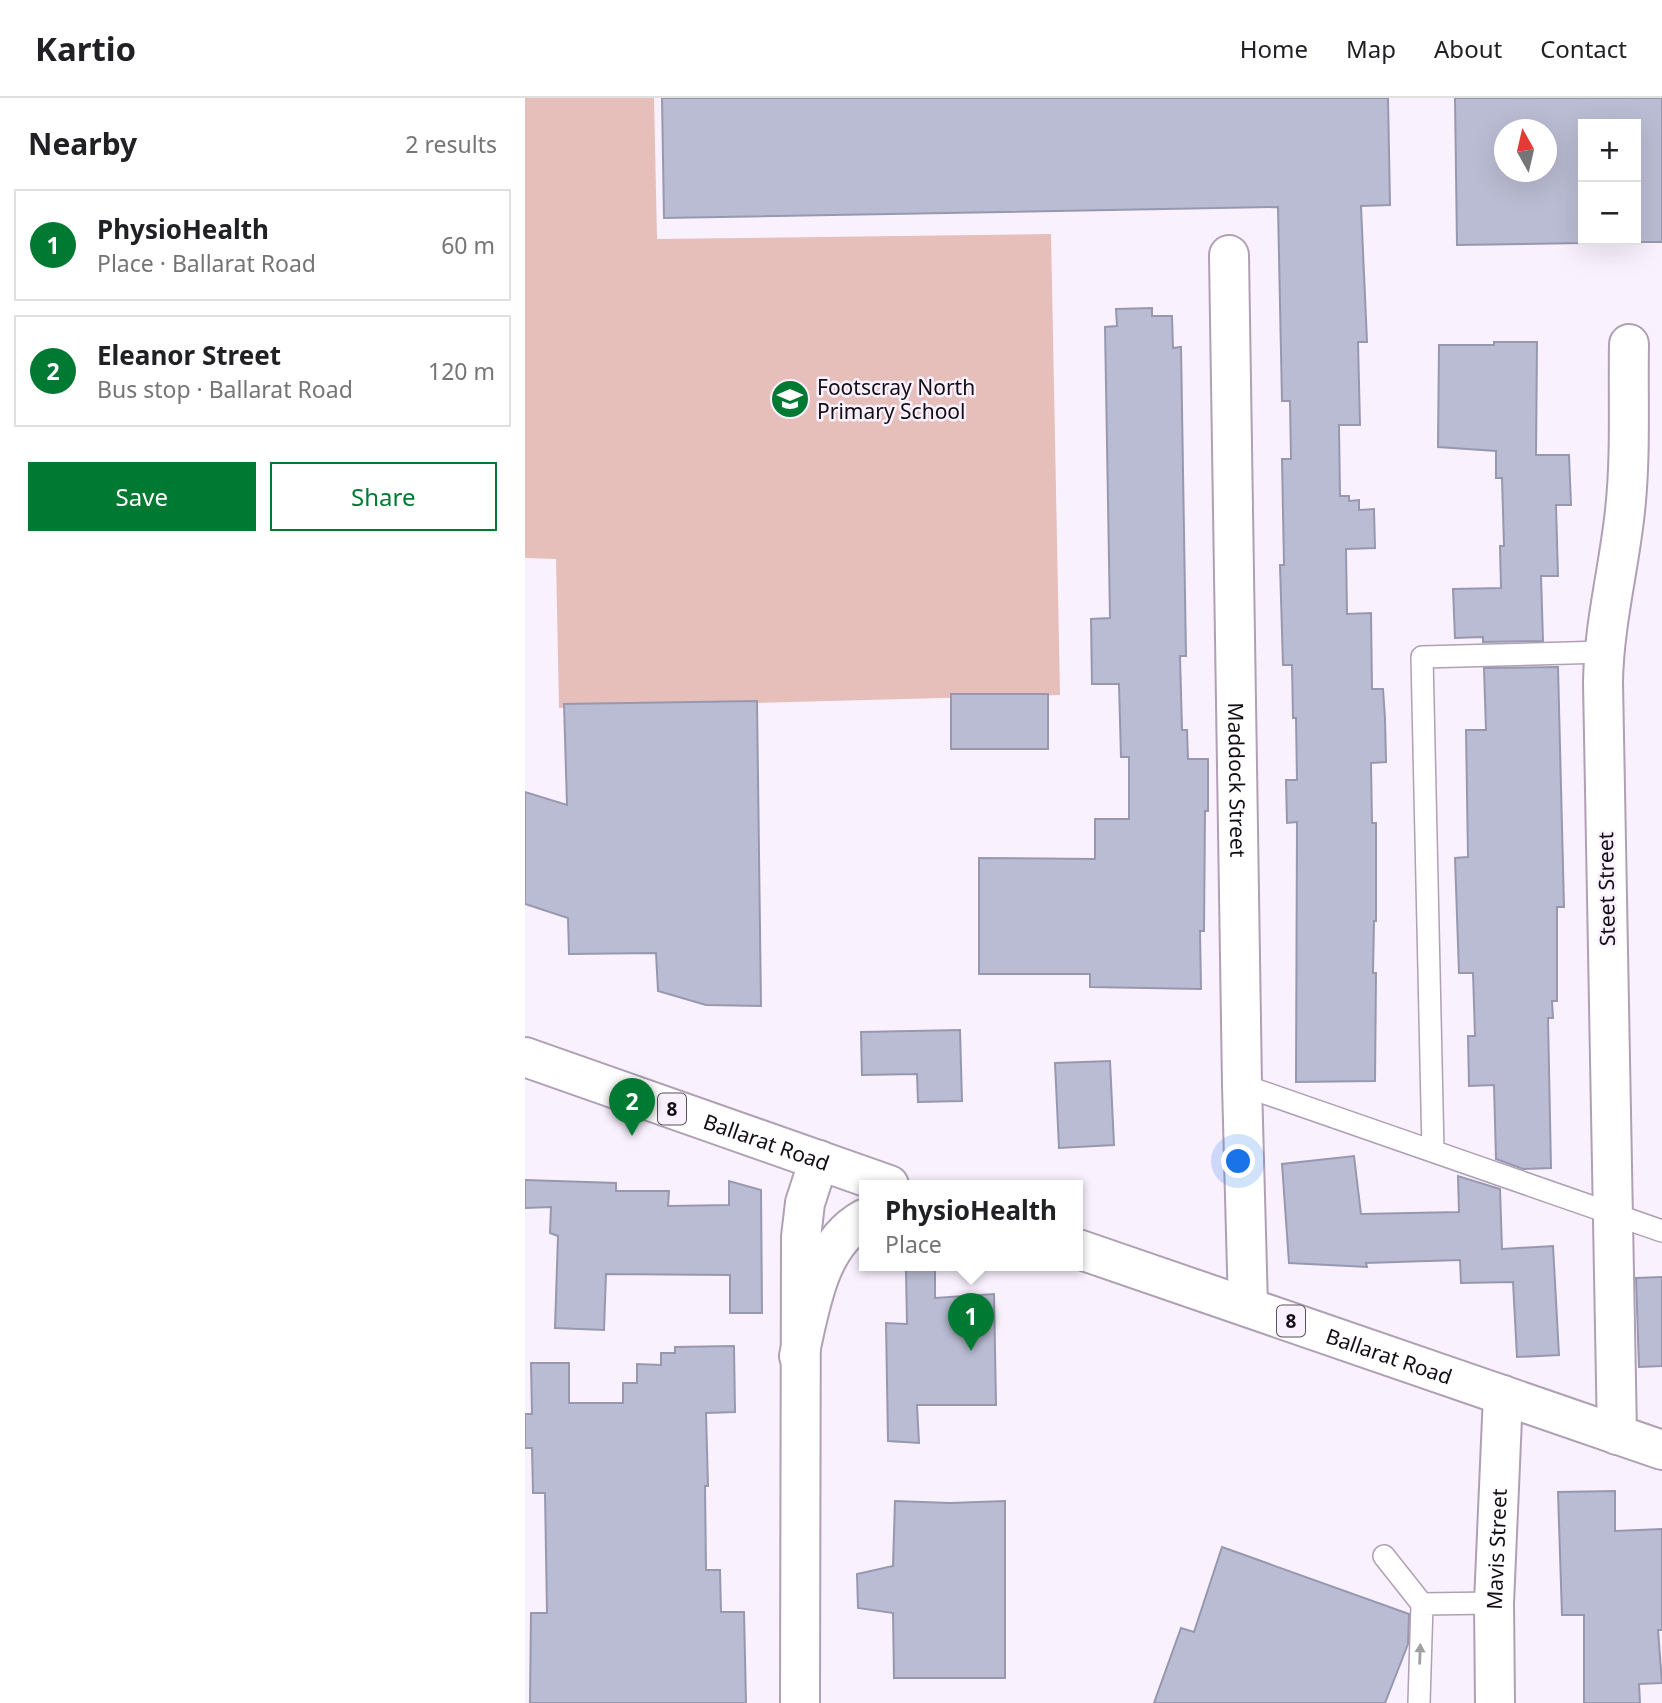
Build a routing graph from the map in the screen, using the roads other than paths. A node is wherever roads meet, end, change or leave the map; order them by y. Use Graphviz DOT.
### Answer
graph roads {
  1 [pos="1229,255"];
  2 [pos="1629,344"];
  3 [pos="1604,652"];
  4 [pos="525,1057"];
  5 [pos="1242,1084"];
  6 [pos="1433,1151"];
  7 [pos="819,1160"];
  8 [pos="875,1180"];
  9 [pos="1612,1213"];
  10 [pos="859,1223"];
  11 [pos="1662,1231"];
  12 [pos="1083,1252"];
  13 [pos="1248,1307"];
  14 [pos="799,1356"];
  15 [pos="1503,1395"];
  16 [pos="1617,1435"];
  17 [pos="1662,1450"];
  18 [pos="1384,1556"];
  19 [pos="1422,1604"];
  20 [pos="1494,1604"];
  21 [pos="800,1703"];
  22 [pos="1419,1703"];
  23 [pos="1495,1703"];
  1 -- 5 [label="main road, Maddock Street"];
  2 -- 3 [label="main road, Steet Street"];
  3 -- 6 [label="lane"];
  3 -- 9 [label="main road, Steet Street"];
  4 -- 7 [label="main road, Ballarat Road / 8"];
  5 -- 6 [label="lane"];
  5 -- 13 [label="main road, Maddock Street"];
  6 -- 9 [label="lane"];
  7 -- 8 [label="main road, Ballarat Road / 8"];
  7 -- 14 [label="main road"];
  9 -- 11 [label="lane"];
  9 -- 16 [label="main road, Steet Street"];
  10 -- 14 [label="main road"];
  12 -- 13 [label="main road, Ballarat Road / 8"];
  13 -- 15 [label="main road, Ballarat Road / 8"];
  14 -- 21 [label="main road"];
  15 -- 16 [label="main road, Ballarat Road / 8"];
  15 -- 20 [label="main road, Mavis Street"];
  16 -- 17 [label="main road, Ballarat Road / 8"];
  18 -- 19 [label="lane"];
  19 -- 20 [label="lane"];
  22 -- 19 [label="lane, one-way"];
  20 -- 23 [label="main road, Mavis Street"];
}
